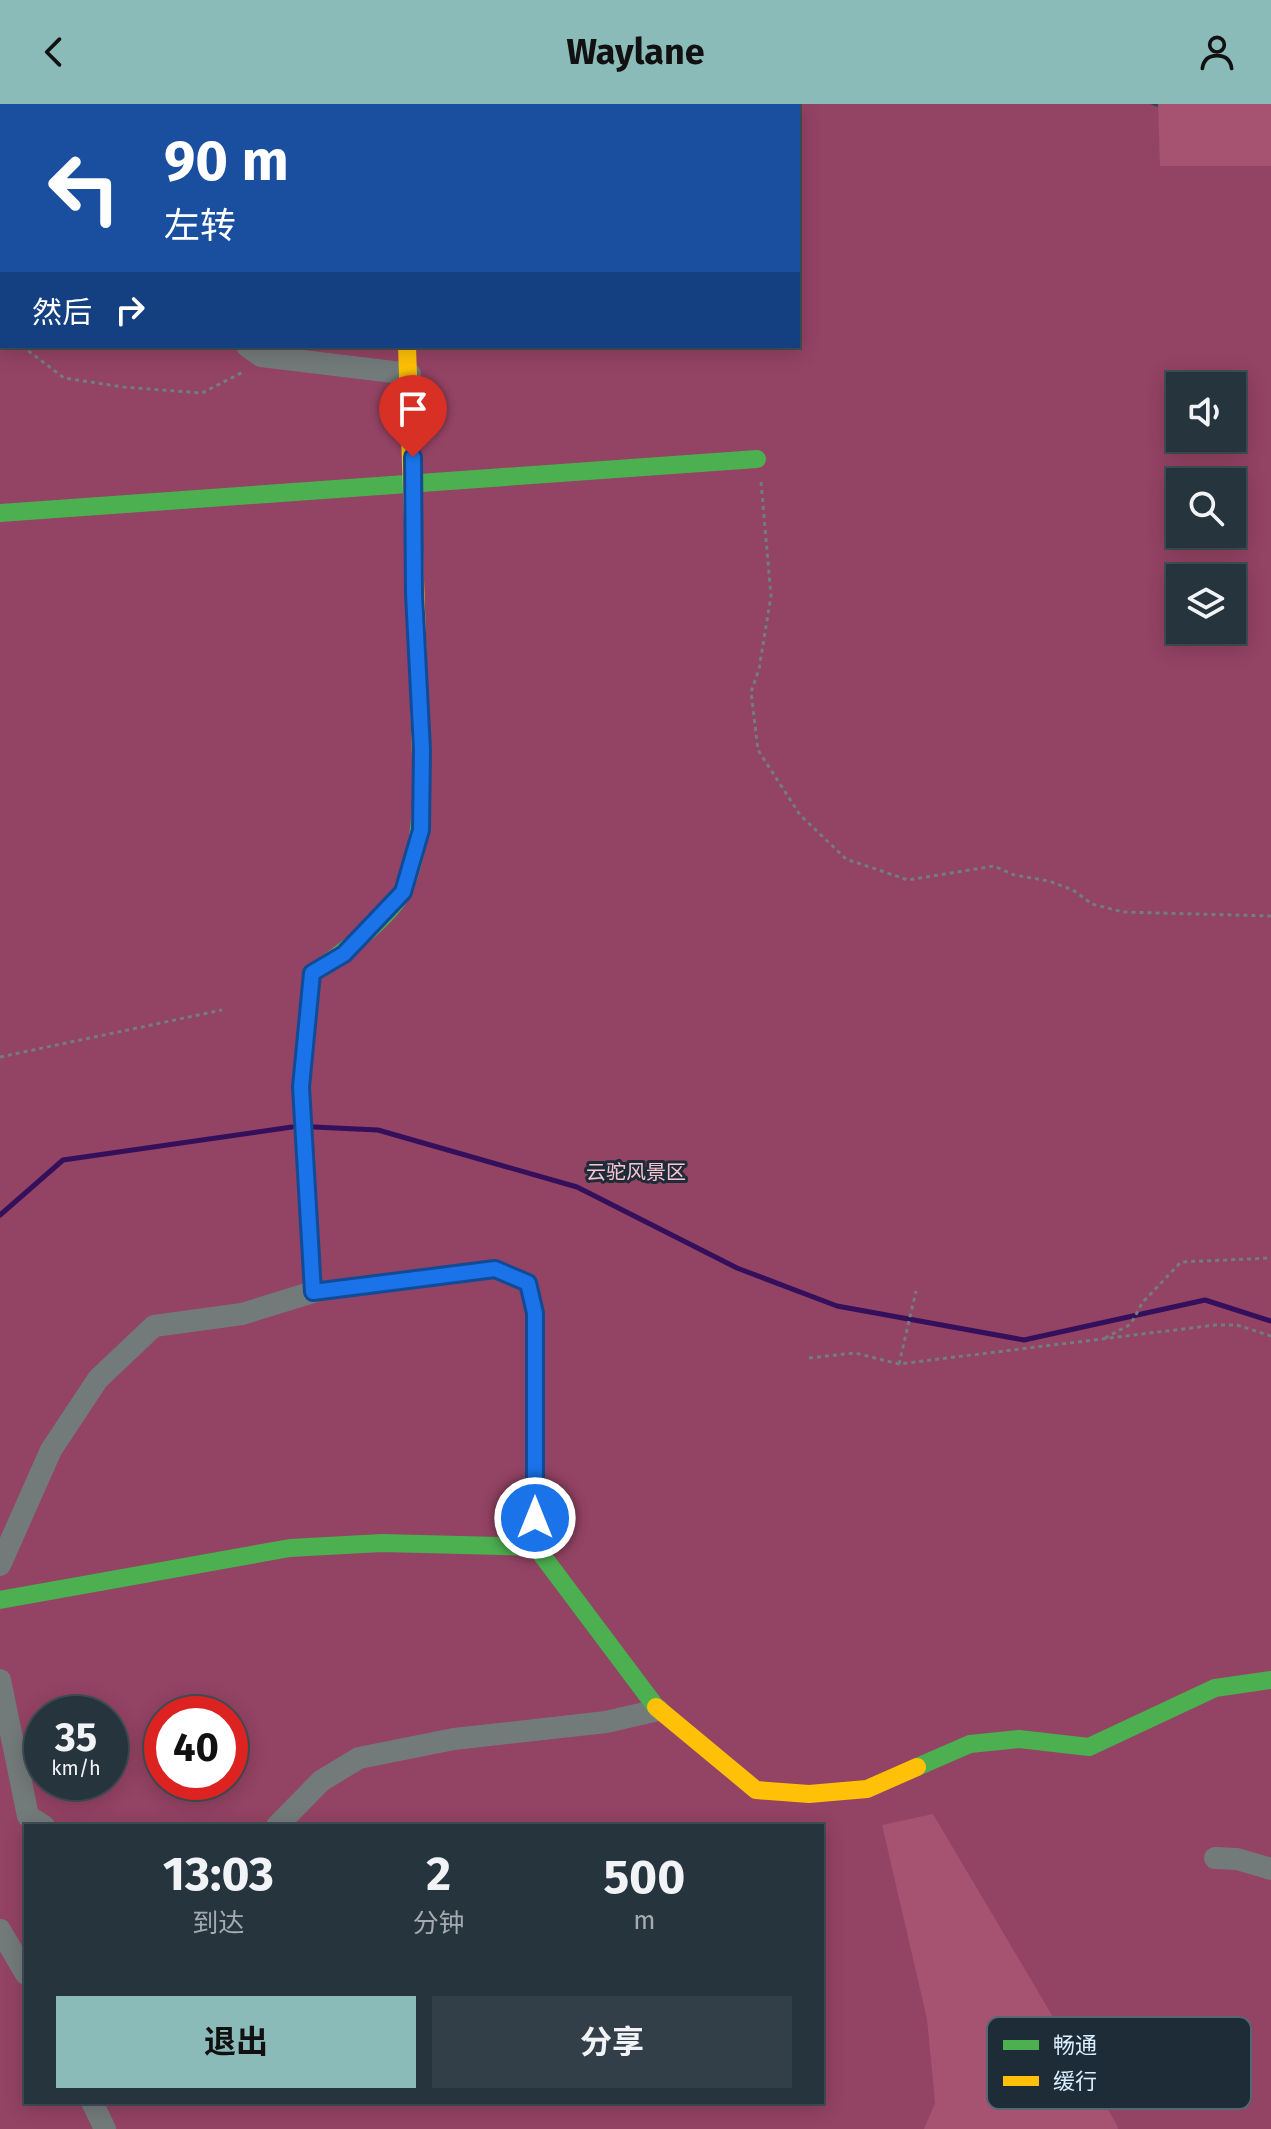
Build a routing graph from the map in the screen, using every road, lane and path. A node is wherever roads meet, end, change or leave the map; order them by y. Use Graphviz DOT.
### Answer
graph roads {
  1 [pos="25,348"];
  2 [pos="407,348"];
  3 [pos="254,351"];
  4 [pos="410,374"];
  5 [pos="757,459"];
  6 [pos="414,485"];
  7 [pos="0,513"];
  8 [pos="1271,916"];
  9 [pos="222,1010"];
  10 [pos="0,1057"];
  11 [pos="1271,1258"];
  12 [pos="916,1291"];
  13 [pos="313,1292"];
  14 [pos="1271,1336"];
  15 [pos="1102,1339"];
  16 [pos="809,1358"];
  17 [pos="899,1364"];
  18 [pos="536,1547"];
  19 [pos="0,1565"];
  20 [pos="0,1600"];
  21 [pos="0,1680"];
  22 [pos="1271,1680"];
  23 [pos="658,1710"];
  24 [pos="41,1824"];
  25 [pos="279,1824"];
  26 [pos="1215,1858"];
  27 [pos="1271,1869"];
  28 [pos="0,1930"];
  29 [pos="24,1971"];
  30 [pos="93,2104"];
  31 [pos="105,2129"];
  1 -- 3 [label="path"];
  2 -- 4 [label="street"];
  3 -- 4 [label="street"];
  4 -- 6 [label="street"];
  5 -- 6 [label="street"];
  5 -- 8 [label="path"];
  6 -- 7 [label="street"];
  6 -- 13 [label="street"];
  9 -- 10 [label="path"];
  11 -- 15 [label="path"];
  12 -- 17 [label="path"];
  13 -- 18 [label="street"];
  13 -- 19 [label="street"];
  14 -- 15 [label="path"];
  15 -- 17 [label="path"];
  16 -- 17 [label="path"];
  18 -- 20 [label="street"];
  18 -- 23 [label="street"];
  21 -- 24 [label="street"];
  22 -- 23 [label="street"];
  23 -- 25 [label="street"];
  26 -- 27 [label="street"];
  28 -- 29 [label="street"];
  30 -- 31 [label="street"];
}
